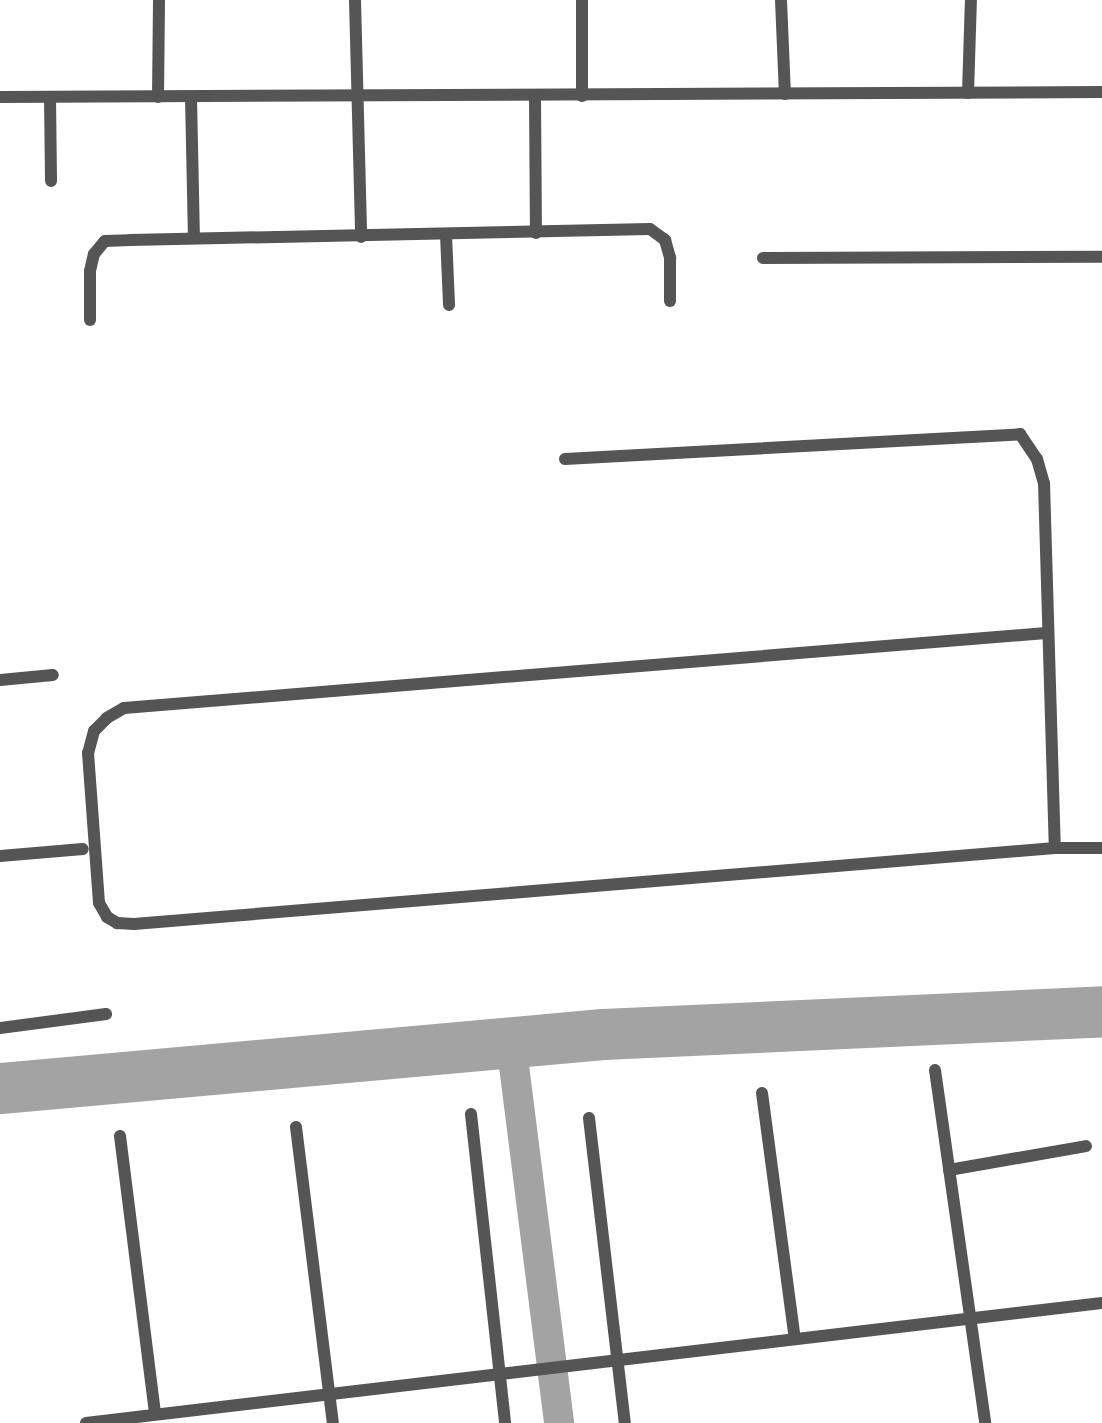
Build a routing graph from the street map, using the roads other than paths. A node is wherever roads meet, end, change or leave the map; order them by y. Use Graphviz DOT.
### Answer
graph roads {
  1 [pos="159,0"];
  2 [pos="355,0"];
  3 [pos="582,0"];
  4 [pos="781,0"];
  5 [pos="971,0"];
  6 [pos="1102,92"];
  7 [pos="968,93"];
  8 [pos="785,94"];
  9 [pos="535,96"];
  10 [pos="582,96"];
  11 [pos="0,97"];
  12 [pos="50,97"];
  13 [pos="158,97"];
  14 [pos="191,97"];
  15 [pos="356,97"];
  16 [pos="51,181"];
  17 [pos="536,233"];
  18 [pos="446,235"];
  19 [pos="361,237"];
  20 [pos="194,238"];
  21 [pos="1102,257"];
  22 [pos="763,258"];
  23 [pos="670,301"];
  24 [pos="449,305"];
  25 [pos="90,320"];
  26 [pos="565,459"];
  27 [pos="1046,633"];
  28 [pos="52,675"];
  29 [pos="0,680"];
  30 [pos="1055,848"];
  31 [pos="1102,848"];
  32 [pos="83,849"];
  33 [pos="0,856"];
  34 [pos="106,1014"];
  35 [pos="0,1028"];
  36 [pos="935,1070"];
  37 [pos="762,1093"];
  38 [pos="471,1114"];
  39 [pos="589,1118"];
  40 [pos="296,1127"];
  41 [pos="120,1136"];
  42 [pos="1086,1146"];
  43 [pos="949,1170"];
  44 [pos="1102,1303"];
  45 [pos="970,1318"];
  46 [pos="795,1339"];
  47 [pos="615,1360"];
  48 [pos="499,1374"];
  49 [pos="330,1394"];
  50 [pos="155,1414"];
  51 [pos="138,1420"];
  52 [pos="86,1423"];
  53 [pos="333,1423"];
  54 [pos="505,1423"];
  55 [pos="625,1423"];
  56 [pos="985,1423"];
  1 -- 13 [label="street"];
  2 -- 15 [label="street"];
  3 -- 10 [label="street"];
  4 -- 8 [label="street"];
  5 -- 7 [label="street"];
  6 -- 7 [label="street"];
  7 -- 8 [label="street"];
  8 -- 10 [label="street"];
  9 -- 10 [label="street"];
  9 -- 15 [label="street"];
  9 -- 17 [label="street"];
  11 -- 12 [label="street"];
  12 -- 13 [label="street"];
  12 -- 16 [label="street"];
  13 -- 14 [label="street"];
  14 -- 15 [label="street"];
  14 -- 20 [label="street"];
  15 -- 19 [label="street"];
  17 -- 18 [label="street"];
  17 -- 23 [label="street"];
  18 -- 19 [label="street"];
  18 -- 24 [label="street"];
  19 -- 20 [label="street"];
  20 -- 25 [label="street"];
  21 -- 22 [label="street"];
  26 -- 27 [label="street"];
  27 -- 30 [label="street"];
  27 -- 30 [label="street"];
  28 -- 29 [label="street"];
  30 -- 31 [label="street"];
  32 -- 33 [label="street"];
  34 -- 35 [label="street"];
  36 -- 43 [label="street"];
  37 -- 46 [label="street"];
  38 -- 48 [label="street"];
  39 -- 47 [label="street"];
  40 -- 49 [label="street"];
  41 -- 50 [label="street"];
  42 -- 43 [label="street"];
  43 -- 45 [label="street"];
  44 -- 45 [label="street"];
  45 -- 46 [label="street"];
  45 -- 56 [label="street"];
  46 -- 47 [label="street"];
  47 -- 48 [label="street"];
  47 -- 55 [label="street"];
  48 -- 49 [label="street"];
  48 -- 54 [label="street"];
  49 -- 50 [label="street"];
  49 -- 53 [label="street"];
  50 -- 51 [label="street"];
  51 -- 52 [label="street"];
}
